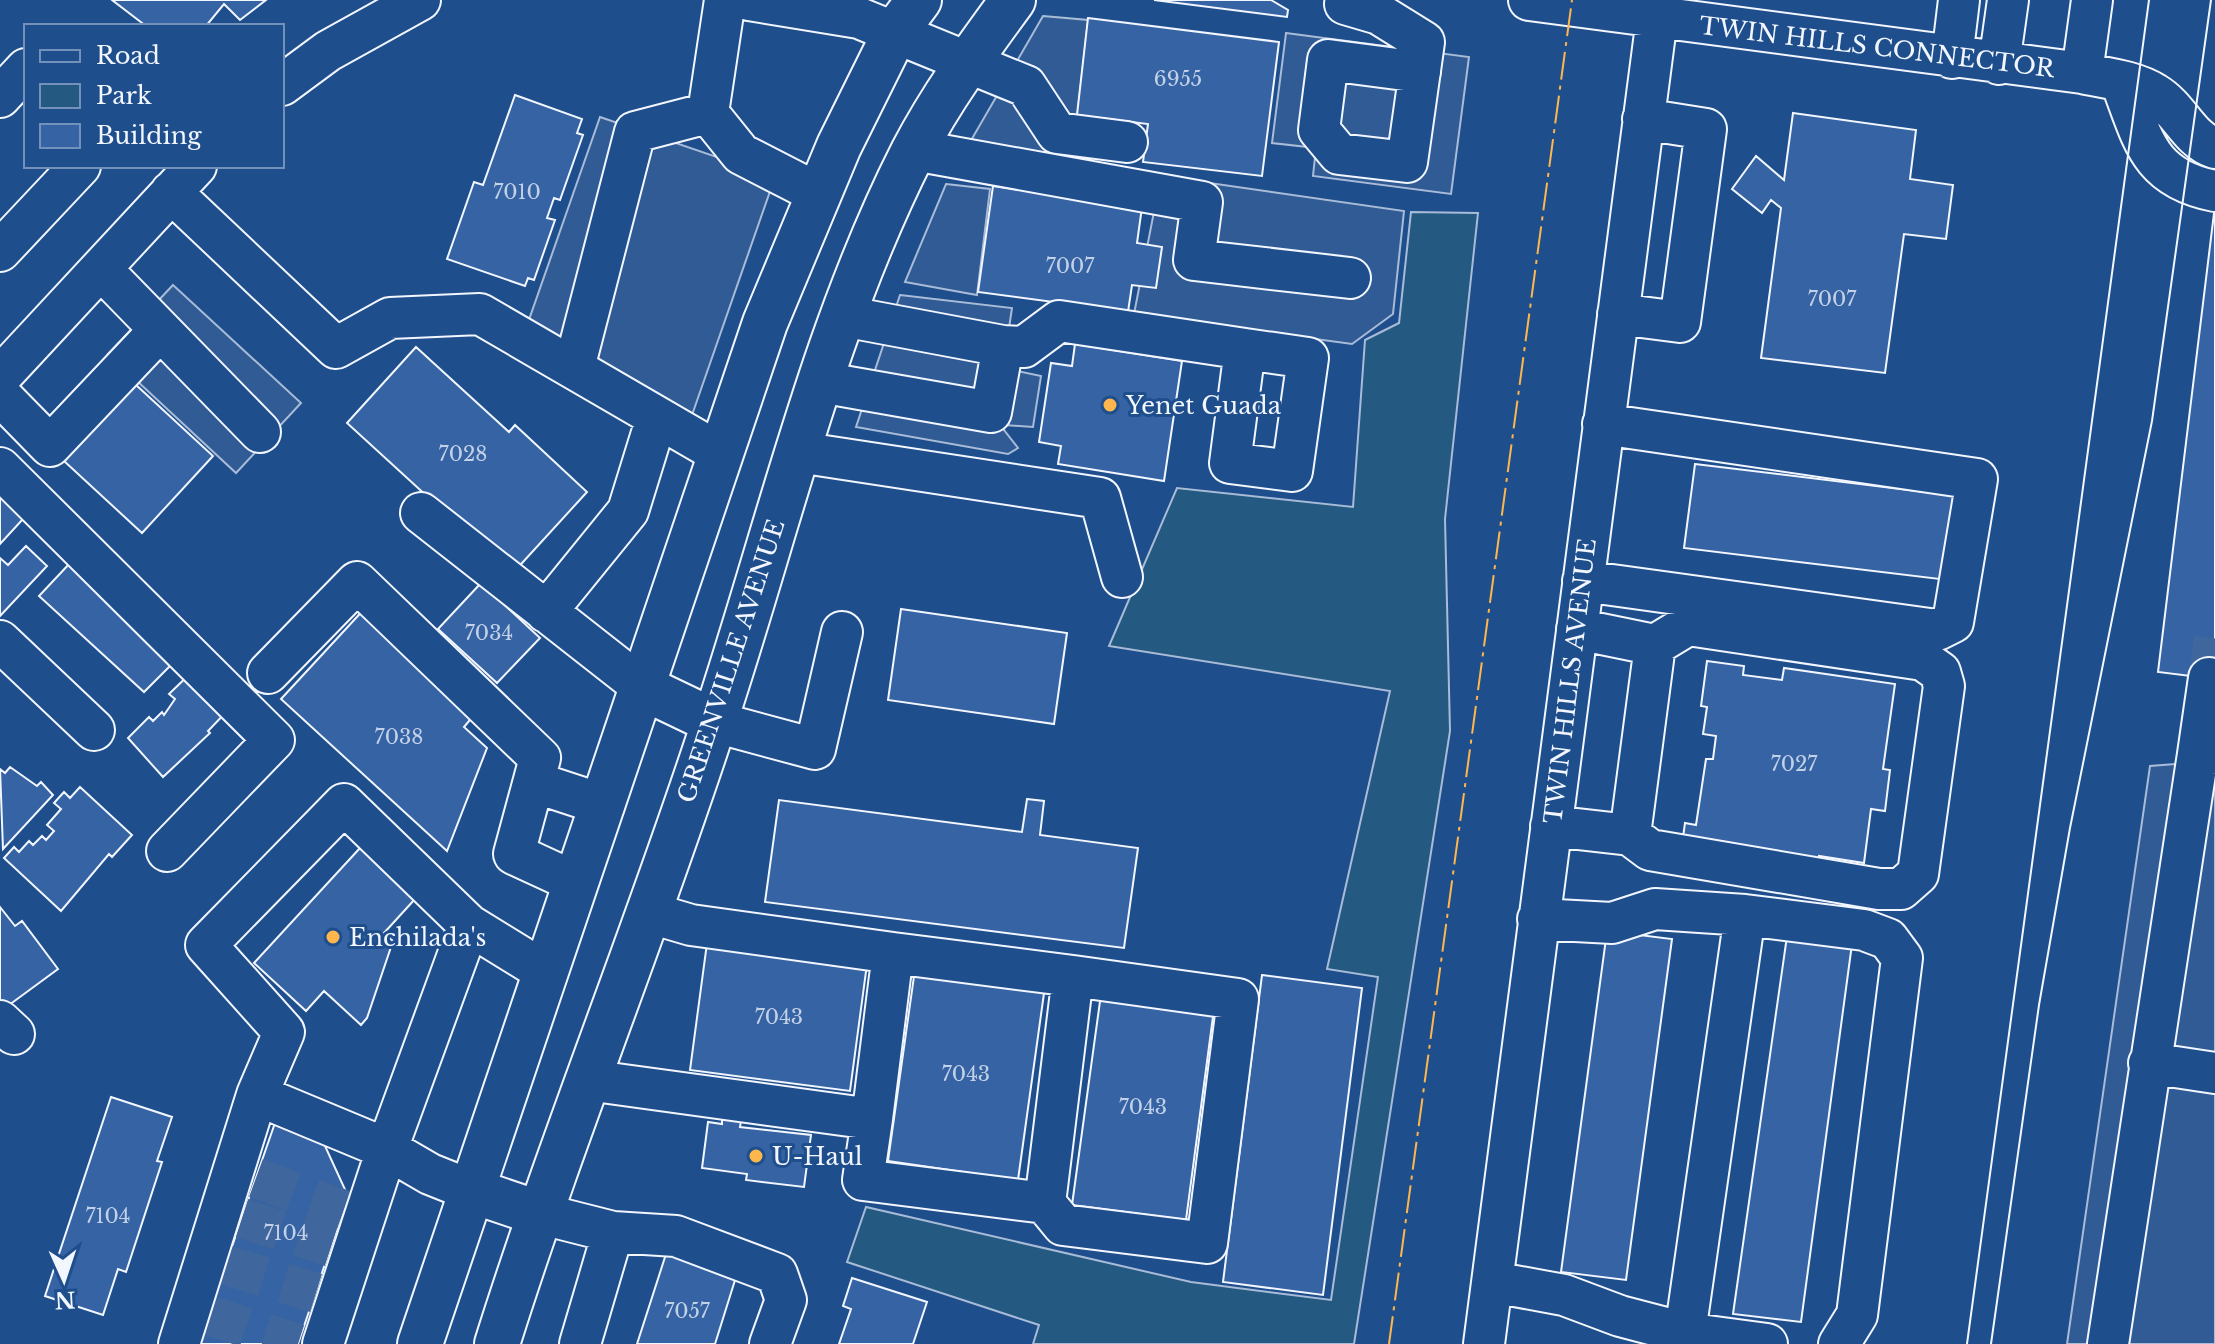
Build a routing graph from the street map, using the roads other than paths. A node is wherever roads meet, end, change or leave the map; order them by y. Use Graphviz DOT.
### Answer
graph roads {
  1 [pos="420,0"];
  2 [pos="725,0"];
  3 [pos="749,0"];
  4 [pos="1013,0"];
  5 [pos="1529,0"];
  6 [pos="1959,0"];
  7 [pos="2008,0"];
  8 [pos="2092,0"];
  9 [pos="1343,1"];
  10 [pos="908,16"];
  11 [pos="1657,18"];
  12 [pos="1952,58"];
  13 [pos="967,63"];
  14 [pos="1999,64"];
  15 [pos="24,71"];
  16 [pos="1420,72"];
  17 [pos="2082,73"];
  18 [pos="2121,82"];
  19 [pos="284,84"];
  20 [pos="0,97"];
  21 [pos="708,113"];
  22 [pos="1643,119"];
  23 [pos="1127,142"];
  24 [pos="2215,148"];
  25 [pos="914,150"];
  26 [pos="78,168"];
  27 [pos="183,179"];
  28 [pos="2215,191"];
  29 [pos="819,194"];
  30 [pos="0,251"];
  31 [pos="101,269"];
  32 [pos="1350,278"];
  33 [pos="1618,314"];
  34 [pos="843,316"];
  35 [pos="159,331"];
  36 [pos="1003,346"];
  37 [pos="1245,349"];
  38 [pos="574,368"];
  39 [pos="0,377"];
  40 [pos="820,382"];
  41 [pos="0,395"];
  42 [pos="657,417"];
  43 [pos="1603,424"];
  44 [pos="260,432"];
  45 [pos="798,452"];
  46 [pos="721,454"];
  47 [pos="0,468"];
  48 [pos="421,513"];
  49 [pos="1122,577"];
  50 [pos="1583,581"];
  51 [pos="546,612"];
  52 [pos="1577,629"];
  53 [pos="842,632"];
  54 [pos="0,641"];
  55 [pos="1655,645"];
  56 [pos="268,673"];
  57 [pos="2209,678"];
  58 [pos="644,688"];
  59 [pos="715,722"];
  60 [pos="94,730"];
  61 [pos="2207,753"];
  62 [pos="534,782"];
  63 [pos="604,805"];
  64 [pos="1551,826"];
  65 [pos="1630,835"];
  66 [pos="167,851"];
  67 [pos="577,883"];
  68 [pos="647,912"];
  69 [pos="1745,915"];
  70 [pos="1538,919"];
  71 [pos="469,925"];
  72 [pos="893,953"];
  73 [pos="547,973"];
  74 [pos="1073,976"];
  75 [pos="2149,1063"];
  76 [pos="2215,1073"];
  77 [pos="587,1080"];
  78 [pos="257,1095"];
  79 [pos="872,1119"];
  80 [pos="387,1149"];
  81 [pos="470,1190"];
  82 [pos="1045,1203"];
  83 [pos="538,1213"];
  84 [pos="613,1232"];
  85 [pos="1493,1282"];
  86 [pos="192,1322"];
  87 [pos="1685,1333"];
  88 [pos="323,1344"];
  89 [pos="420,1344"];
  90 [pos="497,1344"];
  91 [pos="580,1344"];
  92 [pos="770,1344"];
  93 [pos="1484,1344"];
  94 [pos="1767,1344"];
  95 [pos="1839,1344"];
  96 [pos="2108,1344"];
  1 -- 19 [label="street"];
  2 -- 21 [label="street"];
  3 -- 10 [label="street"];
  4 -- 13 [label="main road, GREENVILLE AVENUE"];
  5 -- 11 [label="street, TWIN HILLS CONNECTOR"];
  6 -- 12 [label="street"];
  7 -- 14 [label="street"];
  8 -- 17 [label="street"];
  9 -- 16 [label="street"];
  10 -- 13 [label="street"];
  10 -- 29 [label="main road"];
  11 -- 12 [label="street, TWIN HILLS CONNECTOR"];
  11 -- 22 [label="street, TWIN HILLS AVENUE"];
  12 -- 14 [label="street, TWIN HILLS CONNECTOR"];
  13 -- 23 [label="street"];
  13 -- 25 [label="main road, GREENVILLE AVENUE"];
  14 -- 17 [label="street, TWIN HILLS CONNECTOR"];
  15 -- 20 [label="street"];
  17 -- 18 [label="street, TWIN HILLS CONNECTOR"];
  18 -- 24 [label="street, TWIN HILLS CONNECTOR"];
  18 -- 28 [label="street"];
  21 -- 29 [label="street"];
  21 -- 38 [label="street"];
  22 -- 33 [label="street, TWIN HILLS AVENUE"];
  22 -- 33 [label="street"];
  25 -- 32 [label="street"];
  25 -- 34 [label="main road, GREENVILLE AVENUE"];
  26 -- 30 [label="street"];
  27 -- 31 [label="street"];
  27 -- 38 [label="street"];
  29 -- 46 [label="main road"];
  31 -- 35 [label="street"];
  31 -- 39 [label="street"];
  33 -- 43 [label="street, TWIN HILLS AVENUE"];
  34 -- 36 [label="street"];
  34 -- 40 [label="main road, GREENVILLE AVENUE"];
  35 -- 41 [label="street"];
  35 -- 44 [label="street"];
  36 -- 37 [label="street"];
  36 -- 40 [label="street"];
  38 -- 42 [label="street"];
  40 -- 45 [label="main road, GREENVILLE AVENUE"];
  42 -- 46 [label="street"];
  42 -- 51 [label="street"];
  43 -- 50 [label="street, TWIN HILLS AVENUE"];
  43 -- 50 [label="street"];
  45 -- 49 [label="street"];
  45 -- 59 [label="main road, GREENVILLE AVENUE"];
  46 -- 58 [label="main road"];
  47 -- 66 [label="street"];
  48 -- 51 [label="street"];
  50 -- 52 [label="street, TWIN HILLS AVENUE"];
  51 -- 58 [label="street"];
  52 -- 55 [label="street"];
  52 -- 64 [label="street, TWIN HILLS AVENUE"];
  53 -- 59 [label="street"];
  54 -- 60 [label="street"];
  55 -- 65 [label="street"];
  55 -- 65 [label="street"];
  56 -- 62 [label="street"];
  57 -- 61 [label="street"];
  58 -- 59 [label="main road"];
  58 -- 63 [label="main road"];
  59 -- 68 [label="main road, GREENVILLE AVENUE"];
  61 -- 75 [label="street"];
  62 -- 63 [label="street"];
  62 -- 67 [label="street"];
  63 -- 67 [label="main road"];
  64 -- 65 [label="street"];
  64 -- 70 [label="street, TWIN HILLS AVENUE"];
  67 -- 73 [label="main road"];
  68 -- 72 [label="street"];
  68 -- 77 [label="main road, GREENVILLE AVENUE"];
  69 -- 70 [label="street"];
  69 -- 87 [label="street"];
  69 -- 95 [label="street"];
  70 -- 85 [label="street, TWIN HILLS AVENUE"];
  71 -- 73 [label="street"];
  71 -- 78 [label="street"];
  71 -- 80 [label="street"];
  72 -- 74 [label="street"];
  72 -- 79 [label="street"];
  73 -- 81 [label="main road"];
  74 -- 82 [label="street"];
  74 -- 82 [label="street"];
  75 -- 76 [label="street"];
  75 -- 96 [label="street"];
  77 -- 79 [label="street"];
  77 -- 83 [label="main road, GREENVILLE AVENUE"];
  78 -- 80 [label="street"];
  78 -- 86 [label="street"];
  79 -- 82 [label="street"];
  80 -- 81 [label="street"];
  80 -- 88 [label="street"];
  81 -- 83 [label="main road"];
  81 -- 89 [label="main road"];
  83 -- 84 [label="street"];
  83 -- 90 [label="main road, GREENVILLE AVENUE"];
  84 -- 91 [label="street"];
  84 -- 92 [label="street"];
  85 -- 87 [label="street"];
  85 -- 93 [label="street, TWIN HILLS AVENUE"];
  87 -- 94 [label="street"];
}
